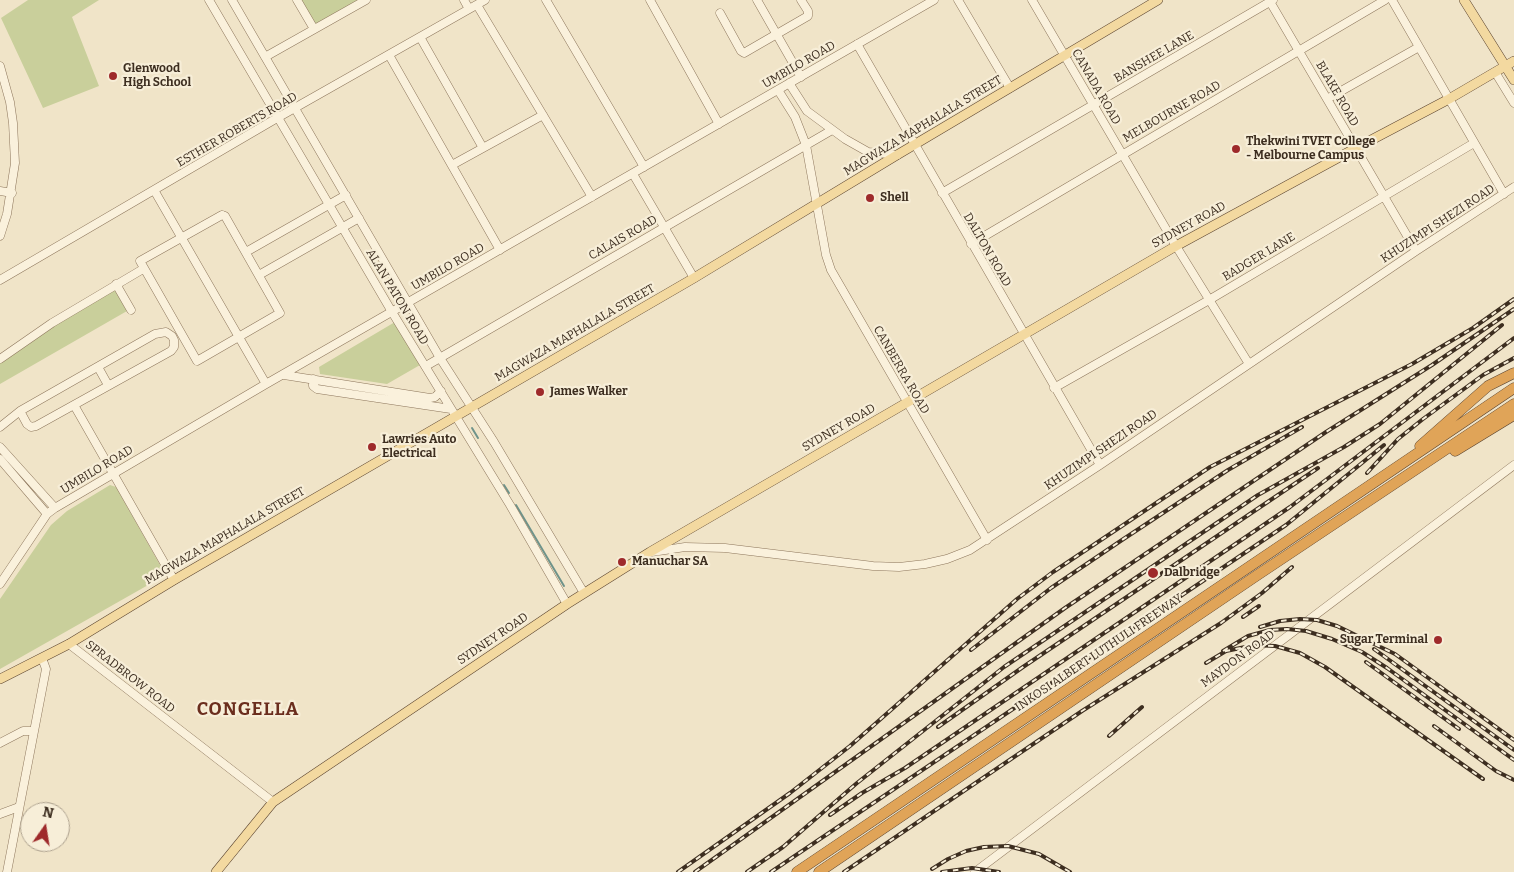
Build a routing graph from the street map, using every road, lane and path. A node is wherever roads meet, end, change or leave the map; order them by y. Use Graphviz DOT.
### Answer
graph roads {
  1 [pos="209,0"];
  2 [pos="232,0"];
  3 [pos="297,0"];
  4 [pos="366,0"];
  5 [pos="464,0"];
  6 [pos="485,0"];
  7 [pos="546,0"];
  8 [pos="650,0"];
  9 [pos="757,0"];
  10 [pos="801,0"];
  11 [pos="934,0"];
  12 [pos="958,0"];
  13 [pos="1032,0"];
  14 [pos="1158,0"];
  15 [pos="1385,0"];
  16 [pos="1392,0"];
  17 [pos="1464,0"];
  18 [pos="1271,1"];
  19 [pos="477,5"];
  20 [pos="469,9"];
  21 [pos="720,13"];
  22 [pos="314,29"];
  23 [pos="777,34"];
  24 [pos="420,38"];
  25 [pos="857,44"];
  26 [pos="1419,48"];
  27 [pos="1299,51"];
  28 [pos="389,55"];
  29 [pos="1064,55"];
  30 [pos="265,57"];
  31 [pos="1514,61"];
  32 [pos="0,66"];
  33 [pos="1505,66"];
  34 [pos="1495,72"];
  35 [pos="801,77"];
  36 [pos="1514,80"];
  37 [pos="789,83"];
  38 [pos="1010,88"];
  39 [pos="778,90"];
  40 [pos="1328,99"];
  41 [pos="1449,100"];
  42 [pos="1514,103"];
  43 [pos="1093,106"];
  44 [pos="295,108"];
  45 [pos="543,114"];
  46 [pos="277,118"];
  47 [pos="719,124"];
  48 [pos="832,130"];
  49 [pos="1474,143"];
  50 [pos="915,144"];
  51 [pos="806,145"];
  52 [pos="483,148"];
  53 [pos="1356,148"];
  54 [pos="1122,154"];
  55 [pos="897,155"];
  56 [pos="452,165"];
  57 [pos="644,167"];
  58 [pos="632,174"];
  59 [pos="1514,188"];
  60 [pos="154,190"];
  61 [pos="0,191"];
  62 [pos="12,193"];
  63 [pos="942,193"];
  64 [pos="1504,194"];
  65 [pos="346,195"];
  66 [pos="1384,196"];
  67 [pos="592,197"];
  68 [pos="817,204"];
  69 [pos="329,205"];
  70 [pos="359,218"];
  71 [pos="664,227"];
  72 [pos="343,228"];
  73 [pos="0,236"];
  74 [pos="182,238"];
  75 [pos="970,244"];
  76 [pos="1176,246"];
  77 [pos="500,250"];
  78 [pos="1416,251"];
  79 [pos="246,252"];
  80 [pos="143,269"];
  81 [pos="260,275"];
  82 [pos="694,278"];
  83 [pos="0,280"];
  84 [pos="116,284"];
  85 [pos="1209,300"];
  86 [pos="409,302"];
  87 [pos="131,310"];
  88 [pos="392,312"];
  89 [pos="1024,335"];
  90 [pos="239,337"];
  91 [pos="440,358"];
  92 [pos="0,359"];
  93 [pos="1249,364"];
  94 [pos="426,366"];
  95 [pos="98,367"];
  96 [pos="1514,373"];
  97 [pos="284,374"];
  98 [pos="266,384"];
  99 [pos="108,385"];
  100 [pos="1054,388"];
  101 [pos="1514,388"];
  102 [pos="441,391"];
  103 [pos="380,394"];
  104 [pos="907,403"];
  105 [pos="1514,404"];
  106 [pos="74,405"];
  107 [pos="472,407"];
  108 [pos="20,411"];
  109 [pos="453,412"];
  110 [pos="1514,415"];
  111 [pos="0,427"];
  112 [pos="0,447"];
  113 [pos="0,459"];
  114 [pos="1407,459"];
  115 [pos="1100,465"];
  116 [pos="1514,465"];
  117 [pos="113,474"];
  118 [pos="24,481"];
  119 [pos="1394,485"];
  120 [pos="525,496"];
  121 [pos="510,505"];
  122 [pos="54,508"];
  123 [pos="48,514"];
  124 [pos="987,540"];
  125 [pos="650,552"];
  126 [pos="174,580"];
  127 [pos="0,584"];
  128 [pos="584,594"];
  129 [pos="567,604"];
  130 [pos="69,644"];
  131 [pos="42,658"];
  132 [pos="0,680"];
  133 [pos="33,731"];
  134 [pos="0,743"];
  135 [pos="272,802"];
  136 [pos="19,807"];
  137 [pos="0,814"];
  138 [pos="7,872"];
  139 [pos="216,872"];
  140 [pos="797,872"];
  141 [pos="819,872"];
  142 [pos="975,872"];
  1 -- 46 [label="street, ALAN PATON ROAD"];
  2 -- 30 [label="street, ALAN PATON ROAD"];
  3 -- 22 [label="street"];
  4 -- 22 [label="street"];
  5 -- 20 [label="street"];
  6 -- 19 [label="street, ESTHER ROBERTS ROAD"];
  7 -- 57 [label="street"];
  8 -- 47 [label="street"];
  9 -- 23 [label="street"];
  10 -- 23 [label="street"];
  11 -- 25 [label="street, UMBILO ROAD"];
  12 -- 38 [label="street"];
  13 -- 29 [label="street, CANADA ROAD"];
  14 -- 29 [label="main road, MAGWAZA MAPHALALA STREET"];
  15 -- 27 [label="street, MELBOURNE ROAD"];
  16 -- 26 [label="street"];
  17 -- 33 [label="main road"];
  18 -- 27 [label="street, BLAKE ROAD"];
  18 -- 43 [label="street, BANSHEE LANE"];
  19 -- 20 [label="street, ESTHER ROBERTS ROAD"];
  19 -- 45 [label="street"];
  20 -- 24 [label="street, ESTHER ROBERTS ROAD"];
  21 -- 23 [label="street"];
  22 -- 30 [label="street"];
  23 -- 35 [label="street"];
  24 -- 28 [label="street, ESTHER ROBERTS ROAD"];
  24 -- 52 [label="street"];
  25 -- 35 [label="street, UMBILO ROAD"];
  25 -- 50 [label="street, DALTON ROAD"];
  26 -- 40 [label="street"];
  26 -- 41 [label="street"];
  27 -- 40 [label="street, BLAKE ROAD"];
  27 -- 54 [label="street, MELBOURNE ROAD"];
  28 -- 44 [label="street, ESTHER ROBERTS ROAD"];
  28 -- 56 [label="street"];
  29 -- 38 [label="main road, MAGWAZA MAPHALALA STREET"];
  29 -- 43 [label="street, CANADA ROAD"];
  30 -- 44 [label="street, ALAN PATON ROAD"];
  31 -- 33 [label="main road, SYDNEY ROAD"];
  32 -- 62 [label="street"];
  33 -- 34 [label="main road, SYDNEY ROAD"];
  33 -- 36 [label="main road"];
  34 -- 41 [label="main road, SYDNEY ROAD"];
  34 -- 42 [label="street"];
  35 -- 37 [label="street, UMBILO ROAD"];
  37 -- 39 [label="street, UMBILO ROAD"];
  37 -- 48 [label="street"];
  38 -- 50 [label="main road, MAGWAZA MAPHALALA STREET"];
  39 -- 47 [label="street, UMBILO ROAD"];
  39 -- 51 [label="street, CANBERRA ROAD"];
  40 -- 53 [label="street, BLAKE ROAD"];
  41 -- 49 [label="street"];
  41 -- 53 [label="main road, SYDNEY ROAD"];
  43 -- 54 [label="street, CANADA ROAD"];
  43 -- 63 [label="street, BANSHEE LANE"];
  44 -- 46 [label="street, ESTHER ROBERTS ROAD"];
  44 -- 65 [label="street, ALAN PATON ROAD"];
  45 -- 52 [label="street"];
  45 -- 67 [label="street"];
  46 -- 60 [label="street, ESTHER ROBERTS ROAD"];
  46 -- 69 [label="street, ALAN PATON ROAD"];
  47 -- 57 [label="street, UMBILO ROAD"];
  48 -- 51 [label="street, CALAIS ROAD"];
  48 -- 55 [label="street"];
  49 -- 64 [label="street"];
  49 -- 66 [label="street, BADGER LANE"];
  50 -- 55 [label="main road, MAGWAZA MAPHALALA STREET"];
  50 -- 63 [label="street, DALTON ROAD"];
  51 -- 68 [label="street, CANBERRA ROAD"];
  51 -- 71 [label="street, CALAIS ROAD"];
  52 -- 56 [label="street"];
  53 -- 66 [label="street, BLAKE ROAD"];
  53 -- 76 [label="main road, SYDNEY ROAD"];
  54 -- 75 [label="street, MELBOURNE ROAD"];
  54 -- 76 [label="street, CANADA ROAD"];
  55 -- 68 [label="main road, MAGWAZA MAPHALALA STREET"];
  56 -- 77 [label="street"];
  57 -- 58 [label="street, UMBILO ROAD"];
  58 -- 67 [label="street, UMBILO ROAD"];
  58 -- 71 [label="street"];
  59 -- 64 [label="street, KHUZIMPI SHEZI ROAD"];
  60 -- 74 [label="street"];
  60 -- 83 [label="street, ESTHER ROBERTS ROAD"];
  61 -- 62 [label="street"];
  62 -- 73 [label="street"];
  63 -- 75 [label="street, DALTON ROAD"];
  64 -- 78 [label="street, KHUZIMPI SHEZI ROAD"];
  65 -- 69 [label="street"];
  65 -- 70 [label="street, ALAN PATON ROAD"];
  66 -- 78 [label="street, BLAKE ROAD"];
  66 -- 85 [label="street, BADGER LANE"];
  67 -- 77 [label="street, UMBILO ROAD"];
  68 -- 82 [label="main road, MAGWAZA MAPHALALA STREET"];
  68 -- 104 [label="street, CANBERRA ROAD"];
  69 -- 72 [label="street, ALAN PATON ROAD"];
  69 -- 79 [label="street"];
  70 -- 72 [label="street"];
  70 -- 86 [label="street, ALAN PATON ROAD"];
  71 -- 82 [label="street"];
  71 -- 91 [label="street, CALAIS ROAD"];
  72 -- 81 [label="street"];
  72 -- 88 [label="street, ALAN PATON ROAD"];
  74 -- 79 [label="street"];
  74 -- 80 [label="street"];
  74 -- 90 [label="street"];
  75 -- 89 [label="street, DALTON ROAD"];
  76 -- 85 [label="street, CANADA ROAD"];
  76 -- 89 [label="main road, SYDNEY ROAD"];
  77 -- 86 [label="street, UMBILO ROAD"];
  78 -- 93 [label="street, KHUZIMPI SHEZI ROAD"];
  79 -- 81 [label="street"];
  80 -- 84 [label="street"];
  80 -- 90 [label="street"];
  81 -- 90 [label="street"];
  82 -- 107 [label="main road, MAGWAZA MAPHALALA STREET"];
  84 -- 87 [label="street"];
  84 -- 92 [label="street"];
  85 -- 93 [label="street, CANADA ROAD"];
  85 -- 100 [label="street, BADGER LANE"];
  86 -- 88 [label="street, UMBILO ROAD"];
  86 -- 91 [label="street, ALAN PATON ROAD"];
  88 -- 94 [label="street, ALAN PATON ROAD"];
  88 -- 97 [label="street, UMBILO ROAD"];
  89 -- 100 [label="street, DALTON ROAD"];
  89 -- 104 [label="main road, SYDNEY ROAD"];
  90 -- 98 [label="street"];
  91 -- 94 [label="street, CALAIS ROAD"];
  91 -- 107 [label="street, ALAN PATON ROAD"];
  93 -- 115 [label="street, KHUZIMPI SHEZI ROAD"];
  94 -- 102 [label="street, ALAN PATON ROAD"];
  95 -- 99 [label="street"];
  95 -- 99 [label="street"];
  95 -- 108 [label="street"];
  96 -- 114 [label="highway"];
  97 -- 98 [label="street, UMBILO ROAD"];
  97 -- 103 [label="street"];
  98 -- 117 [label="street, UMBILO ROAD"];
  99 -- 106 [label="street"];
  100 -- 115 [label="street, DALTON ROAD"];
  101 -- 114 [label="highway, INKOSI ALBERT LUTHULI FREEWAY"];
  102 -- 103 [label="street"];
  102 -- 109 [label="street, ALAN PATON ROAD"];
  103 -- 109 [label="street"];
  104 -- 124 [label="street, CANBERRA ROAD"];
  104 -- 125 [label="main road, SYDNEY ROAD"];
  105 -- 119 [label="highway, INKOSI ALBERT LUTHULI FREEWAY"];
  106 -- 108 [label="street"];
  106 -- 117 [label="street"];
  107 -- 109 [label="main road, MAGWAZA MAPHALALA STREET"];
  107 -- 120 [label="street, ALAN PATON ROAD"];
  108 -- 111 [label="street"];
  109 -- 121 [label="street, ALAN PATON ROAD"];
  109 -- 126 [label="main road, MAGWAZA MAPHALALA STREET"];
  110 -- 119 [label="highway"];
  112 -- 118 [label="street"];
  113 -- 118 [label="street"];
  114 -- 140 [label="highway, INKOSI ALBERT LUTHULI FREEWAY"];
  115 -- 124 [label="street, KHUZIMPI SHEZI ROAD"];
  116 -- 142 [label="street, MAYDON ROAD"];
  117 -- 122 [label="street, UMBILO ROAD"];
  117 -- 126 [label="street"];
  118 -- 122 [label="street"];
  118 -- 123 [label="street"];
  119 -- 141 [label="highway, INKOSI ALBERT LUTHULI FREEWAY"];
  120 -- 121 [label="street"];
  120 -- 128 [label="street, ALAN PATON ROAD"];
  121 -- 129 [label="street, ALAN PATON ROAD"];
  122 -- 123 [label="street, UMBILO ROAD"];
  123 -- 127 [label="street, UMBILO ROAD"];
  124 -- 125 [label="street, KHUZIMPI SHEZI ROAD"];
  125 -- 128 [label="main road, SYDNEY ROAD"];
  126 -- 130 [label="main road, MAGWAZA MAPHALALA STREET"];
  128 -- 129 [label="main road, SYDNEY ROAD"];
  129 -- 135 [label="main road, SYDNEY ROAD"];
  130 -- 131 [label="main road, MAGWAZA MAPHALALA STREET"];
  130 -- 135 [label="street, SPRADBROW ROAD"];
  131 -- 132 [label="main road, MAGWAZA MAPHALALA STREET"];
  131 -- 133 [label="street"];
  133 -- 134 [label="street"];
  133 -- 136 [label="street"];
  135 -- 139 [label="main road, SYDNEY ROAD"];
  136 -- 137 [label="street"];
  136 -- 138 [label="street"];
}
